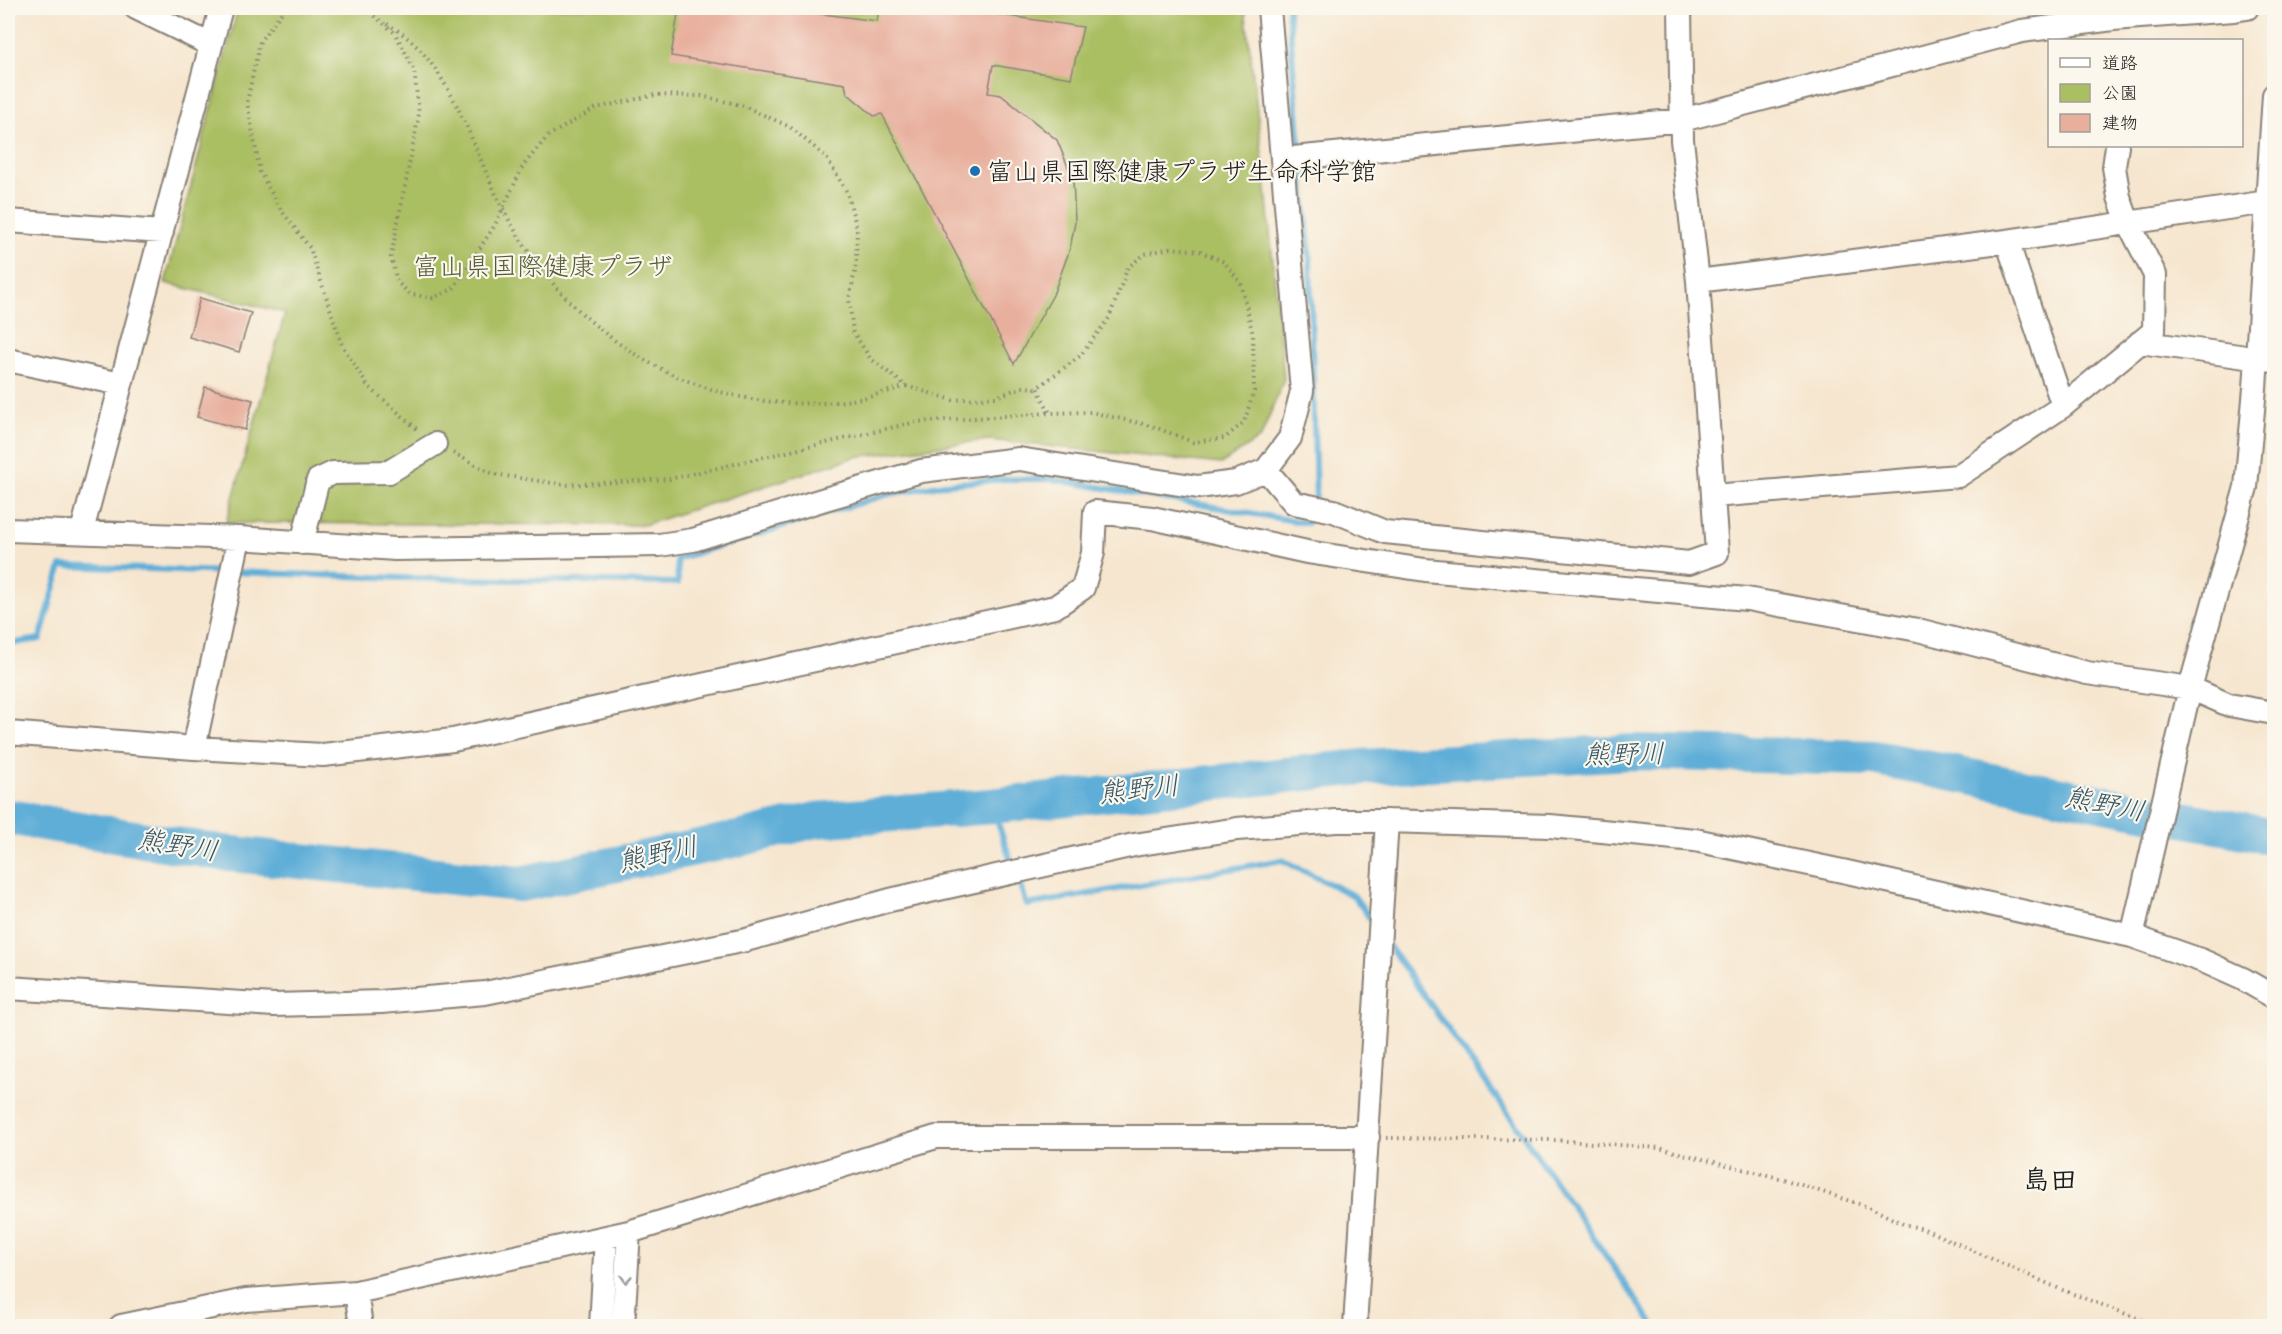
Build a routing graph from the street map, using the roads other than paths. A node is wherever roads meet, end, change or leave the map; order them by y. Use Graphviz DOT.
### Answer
graph roads {
  1 [pos="136,8"];
  2 [pos="221,8"];
  3 [pos="1269,8"];
  4 [pos="1680,8"];
  5 [pos="2247,8"];
  6 [pos="211,45"];
  7 [pos="2274,95"];
  8 [pos="1682,120"];
  9 [pos="2117,147"];
  10 [pos="1283,159"];
  11 [pos="2270,202"];
  12 [pos="8,221"];
  13 [pos="2128,222"];
  14 [pos="162,232"];
  15 [pos="2007,241"];
  16 [pos="1698,281"];
  17 [pos="2140,342"];
  18 [pos="8,360"];
  19 [pos="2265,360"];
  20 [pos="121,384"];
  21 [pos="2063,406"];
  22 [pos="435,444"];
  23 [pos="1266,470"];
  24 [pos="1713,496"];
  25 [pos="8,531"];
  26 [pos="82,531"];
  27 [pos="238,538"];
  28 [pos="302,543"];
  29 [pos="2190,688"];
  30 [pos="2274,713"];
  31 [pos="8,733"];
  32 [pos="194,748"];
  33 [pos="1387,821"];
  34 [pos="2132,936"];
  35 [pos="8,988"];
  36 [pos="2274,997"];
  37 [pos="1368,1137"];
  38 [pos="629,1232"];
  39 [pos="606,1237"];
  40 [pos="356,1292"];
  41 [pos="121,1326"];
  42 [pos="360,1326"];
  43 [pos="601,1326"];
  44 [pos="623,1326"];
  45 [pos="1355,1326"];
  1 -- 6 [label="street"];
  2 -- 6 [label="street"];
  3 -- 10 [label="street"];
  4 -- 8 [label="street"];
  5 -- 8 [label="street"];
  6 -- 14 [label="street"];
  7 -- 11 [label="street"];
  8 -- 10 [label="street"];
  8 -- 16 [label="street"];
  9 -- 13 [label="street"];
  10 -- 23 [label="street"];
  11 -- 13 [label="street"];
  11 -- 19 [label="street"];
  12 -- 14 [label="street"];
  13 -- 15 [label="street"];
  13 -- 17 [label="street"];
  14 -- 20 [label="street"];
  15 -- 16 [label="street"];
  15 -- 21 [label="street"];
  16 -- 24 [label="street"];
  17 -- 19 [label="street"];
  17 -- 21 [label="street"];
  18 -- 20 [label="street"];
  19 -- 29 [label="street"];
  20 -- 26 [label="street"];
  21 -- 24 [label="street"];
  22 -- 28 [label="street"];
  23 -- 24 [label="street"];
  23 -- 28 [label="street"];
  25 -- 26 [label="street"];
  26 -- 27 [label="street"];
  27 -- 28 [label="street"];
  27 -- 32 [label="street"];
  29 -- 30 [label="street"];
  29 -- 32 [label="street"];
  29 -- 34 [label="street"];
  31 -- 32 [label="street"];
  33 -- 34 [label="street"];
  33 -- 35 [label="street"];
  33 -- 37 [label="street"];
  34 -- 36 [label="street"];
  37 -- 38 [label="street"];
  37 -- 45 [label="street"];
  38 -- 39 [label="street"];
  38 -- 44 [label="street, one-way"];
  39 -- 40 [label="street"];
  39 -- 43 [label="street"];
  40 -- 41 [label="street"];
  40 -- 42 [label="street"];
}
